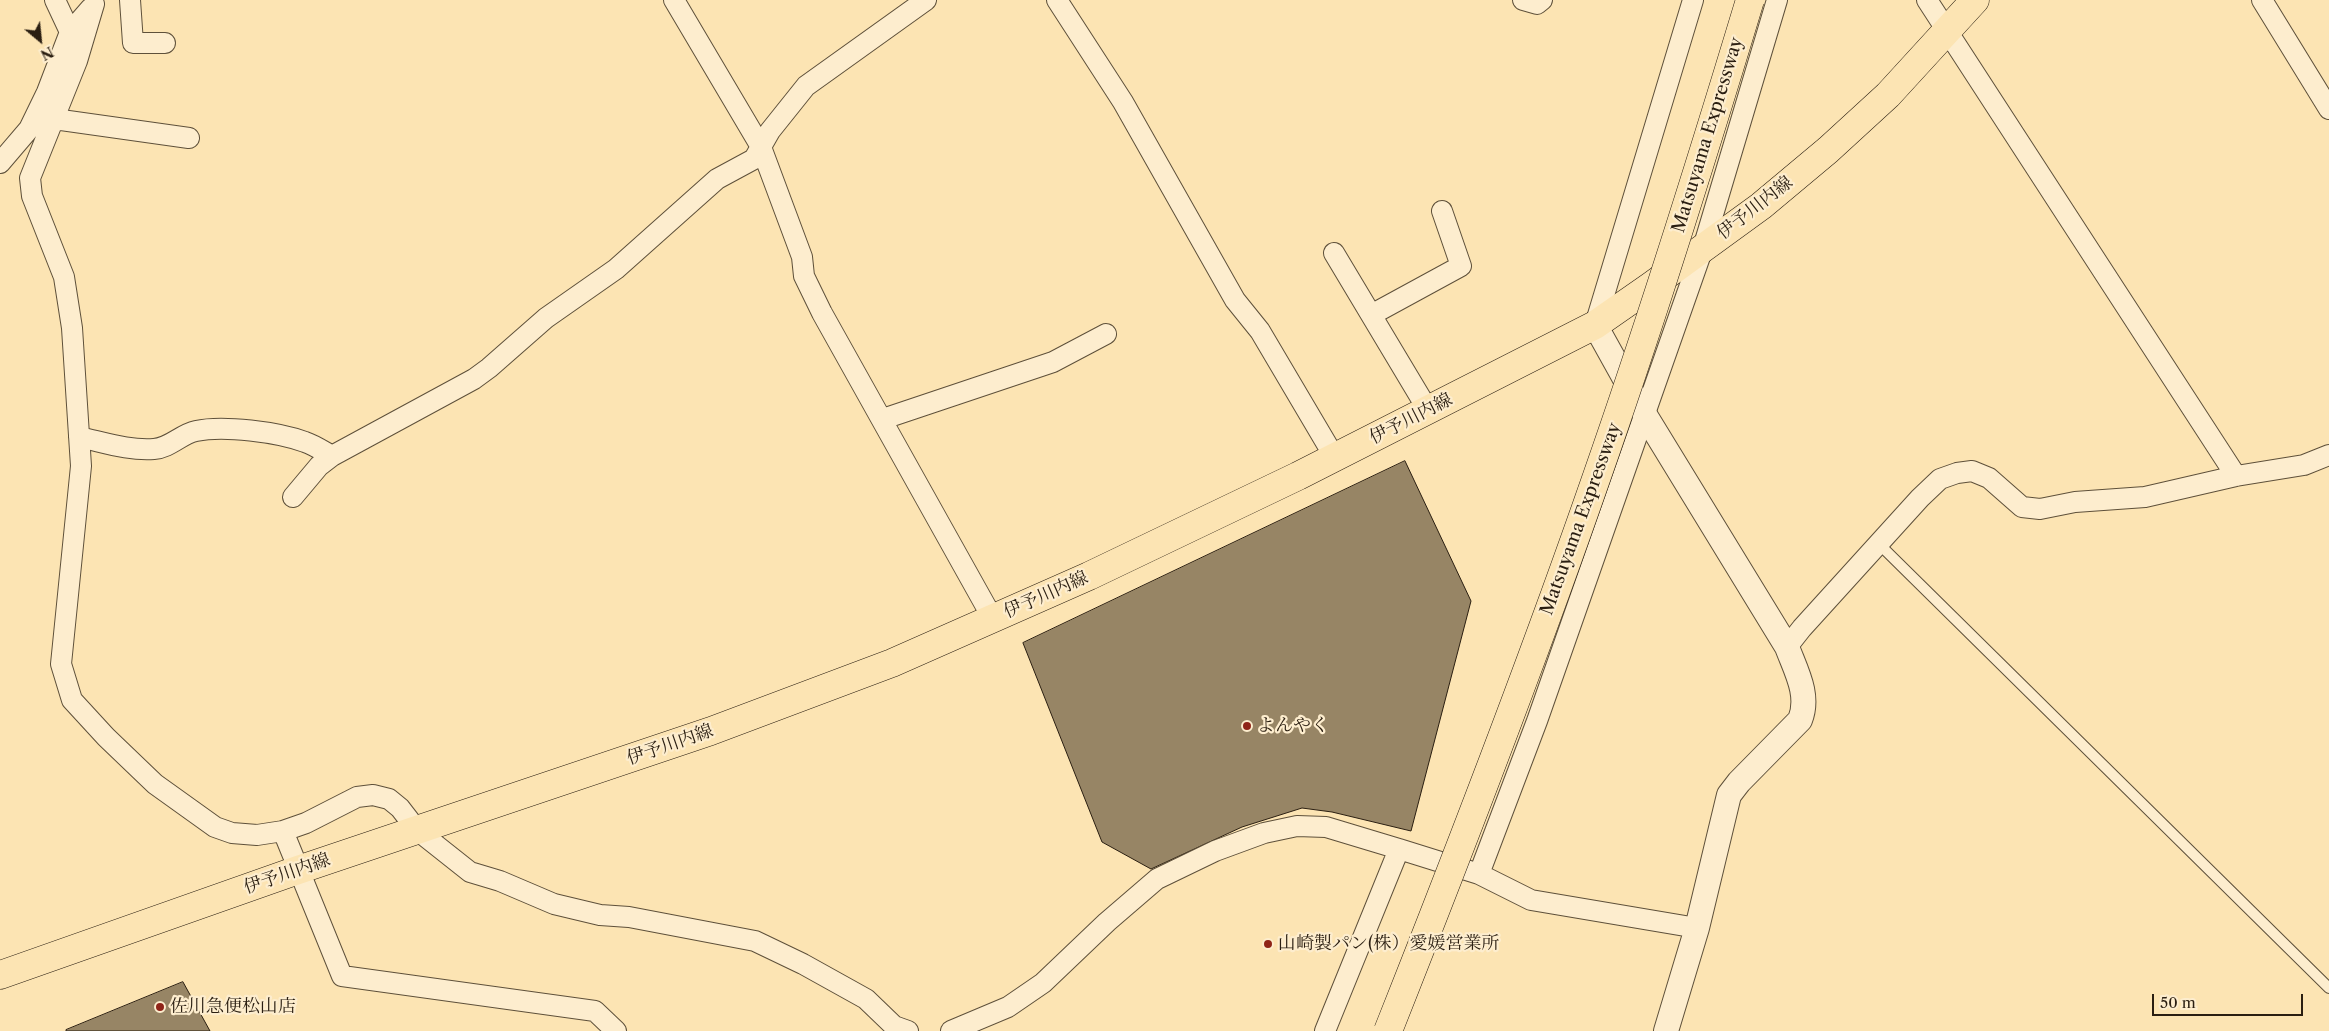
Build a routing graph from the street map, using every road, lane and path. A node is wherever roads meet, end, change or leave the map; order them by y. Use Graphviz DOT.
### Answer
graph roads {
  1 [pos="56,0"];
  2 [pos="130,0"];
  3 [pos="674,0"];
  4 [pos="926,0"];
  5 [pos="1057,0"];
  6 [pos="1523,0"];
  7 [pos="1542,0"];
  8 [pos="1693,0"];
  9 [pos="1750,0"];
  10 [pos="1777,0"];
  11 [pos="1928,0"];
  12 [pos="1975,0"];
  13 [pos="2262,0"];
  14 [pos="96,2"];
  15 [pos="70,32"];
  16 [pos="1948,32"];
  17 [pos="165,42"];
  18 [pos="2329,109"];
  19 [pos="54,119"];
  20 [pos="189,138"];
  21 [pos="761,147"];
  22 [pos="0,163"];
  23 [pos="1442,211"];
  24 [pos="1703,248"];
  25 [pos="1334,253"];
  26 [pos="1370,315"];
  27 [pos="1596,325"];
  28 [pos="1106,334"];
  29 [pos="1428,410"];
  30 [pos="1645,414"];
  31 [pos="883,419"];
  32 [pos="79,437"];
  33 [pos="2329,455"];
  34 [pos="332,456"];
  35 [pos="1334,458"];
  36 [pos="2236,476"];
  37 [pos="293,497"];
  38 [pos="1879,544"];
  39 [pos="993,619"];
  40 [pos="1787,647"];
  41 [pos="417,830"];
  42 [pos="283,831"];
  43 [pos="1399,849"];
  44 [pos="298,870"];
  45 [pos="1479,874"];
  46 [pos="1697,928"];
  47 [pos="0,975"];
  48 [pos="2329,988"];
  49 [pos="616,1031"];
  50 [pos="908,1031"];
  51 [pos="951,1031"];
  52 [pos="1325,1031"];
  53 [pos="1388,1031"];
  54 [pos="1666,1031"];
  1 -- 15 [label="street"];
  2 -- 17 [label="street"];
  3 -- 21 [label="street"];
  4 -- 21 [label="street"];
  5 -- 35 [label="street"];
  6 -- 7 [label="street"];
  8 -- 27 [label="street"];
  9 -- 53 [label="main road, Matsuyama Expressway, bridge"];
  10 -- 24 [label="street"];
  11 -- 16 [label="street"];
  12 -- 16 [label="main road, 伊予川内線"];
  13 -- 18 [label="street"];
  14 -- 15 [label="street"];
  14 -- 19 [label="street"];
  15 -- 22 [label="street"];
  16 -- 24 [label="main road, 伊予川内線"];
  16 -- 36 [label="street"];
  19 -- 20 [label="street"];
  19 -- 32 [label="street"];
  21 -- 31 [label="street"];
  21 -- 34 [label="street"];
  23 -- 26 [label="street"];
  24 -- 27 [label="main road, 伊予川内線"];
  24 -- 30 [label="street"];
  25 -- 26 [label="street"];
  26 -- 29 [label="street"];
  27 -- 29 [label="main road, 伊予川内線"];
  27 -- 30 [label="street"];
  28 -- 31 [label="street"];
  29 -- 35 [label="main road, 伊予川内線"];
  30 -- 40 [label="street"];
  30 -- 45 [label="street"];
  31 -- 39 [label="street"];
  32 -- 34 [label="street"];
  32 -- 42 [label="street"];
  33 -- 36 [label="street"];
  34 -- 37 [label="street"];
  35 -- 39 [label="main road, 伊予川内線"];
  36 -- 38 [label="street"];
  38 -- 40 [label="street"];
  38 -- 48 [label="lane"];
  39 -- 41 [label="main road, 伊予川内線"];
  40 -- 46 [label="street"];
  41 -- 42 [label="street"];
  41 -- 44 [label="main road, 伊予川内線"];
  41 -- 50 [label="street"];
  42 -- 44 [label="street"];
  43 -- 45 [label="street"];
  43 -- 51 [label="street"];
  43 -- 52 [label="street"];
  44 -- 47 [label="main road, 伊予川内線"];
  44 -- 49 [label="street"];
  45 -- 46 [label="street"];
  46 -- 54 [label="street"];
}
